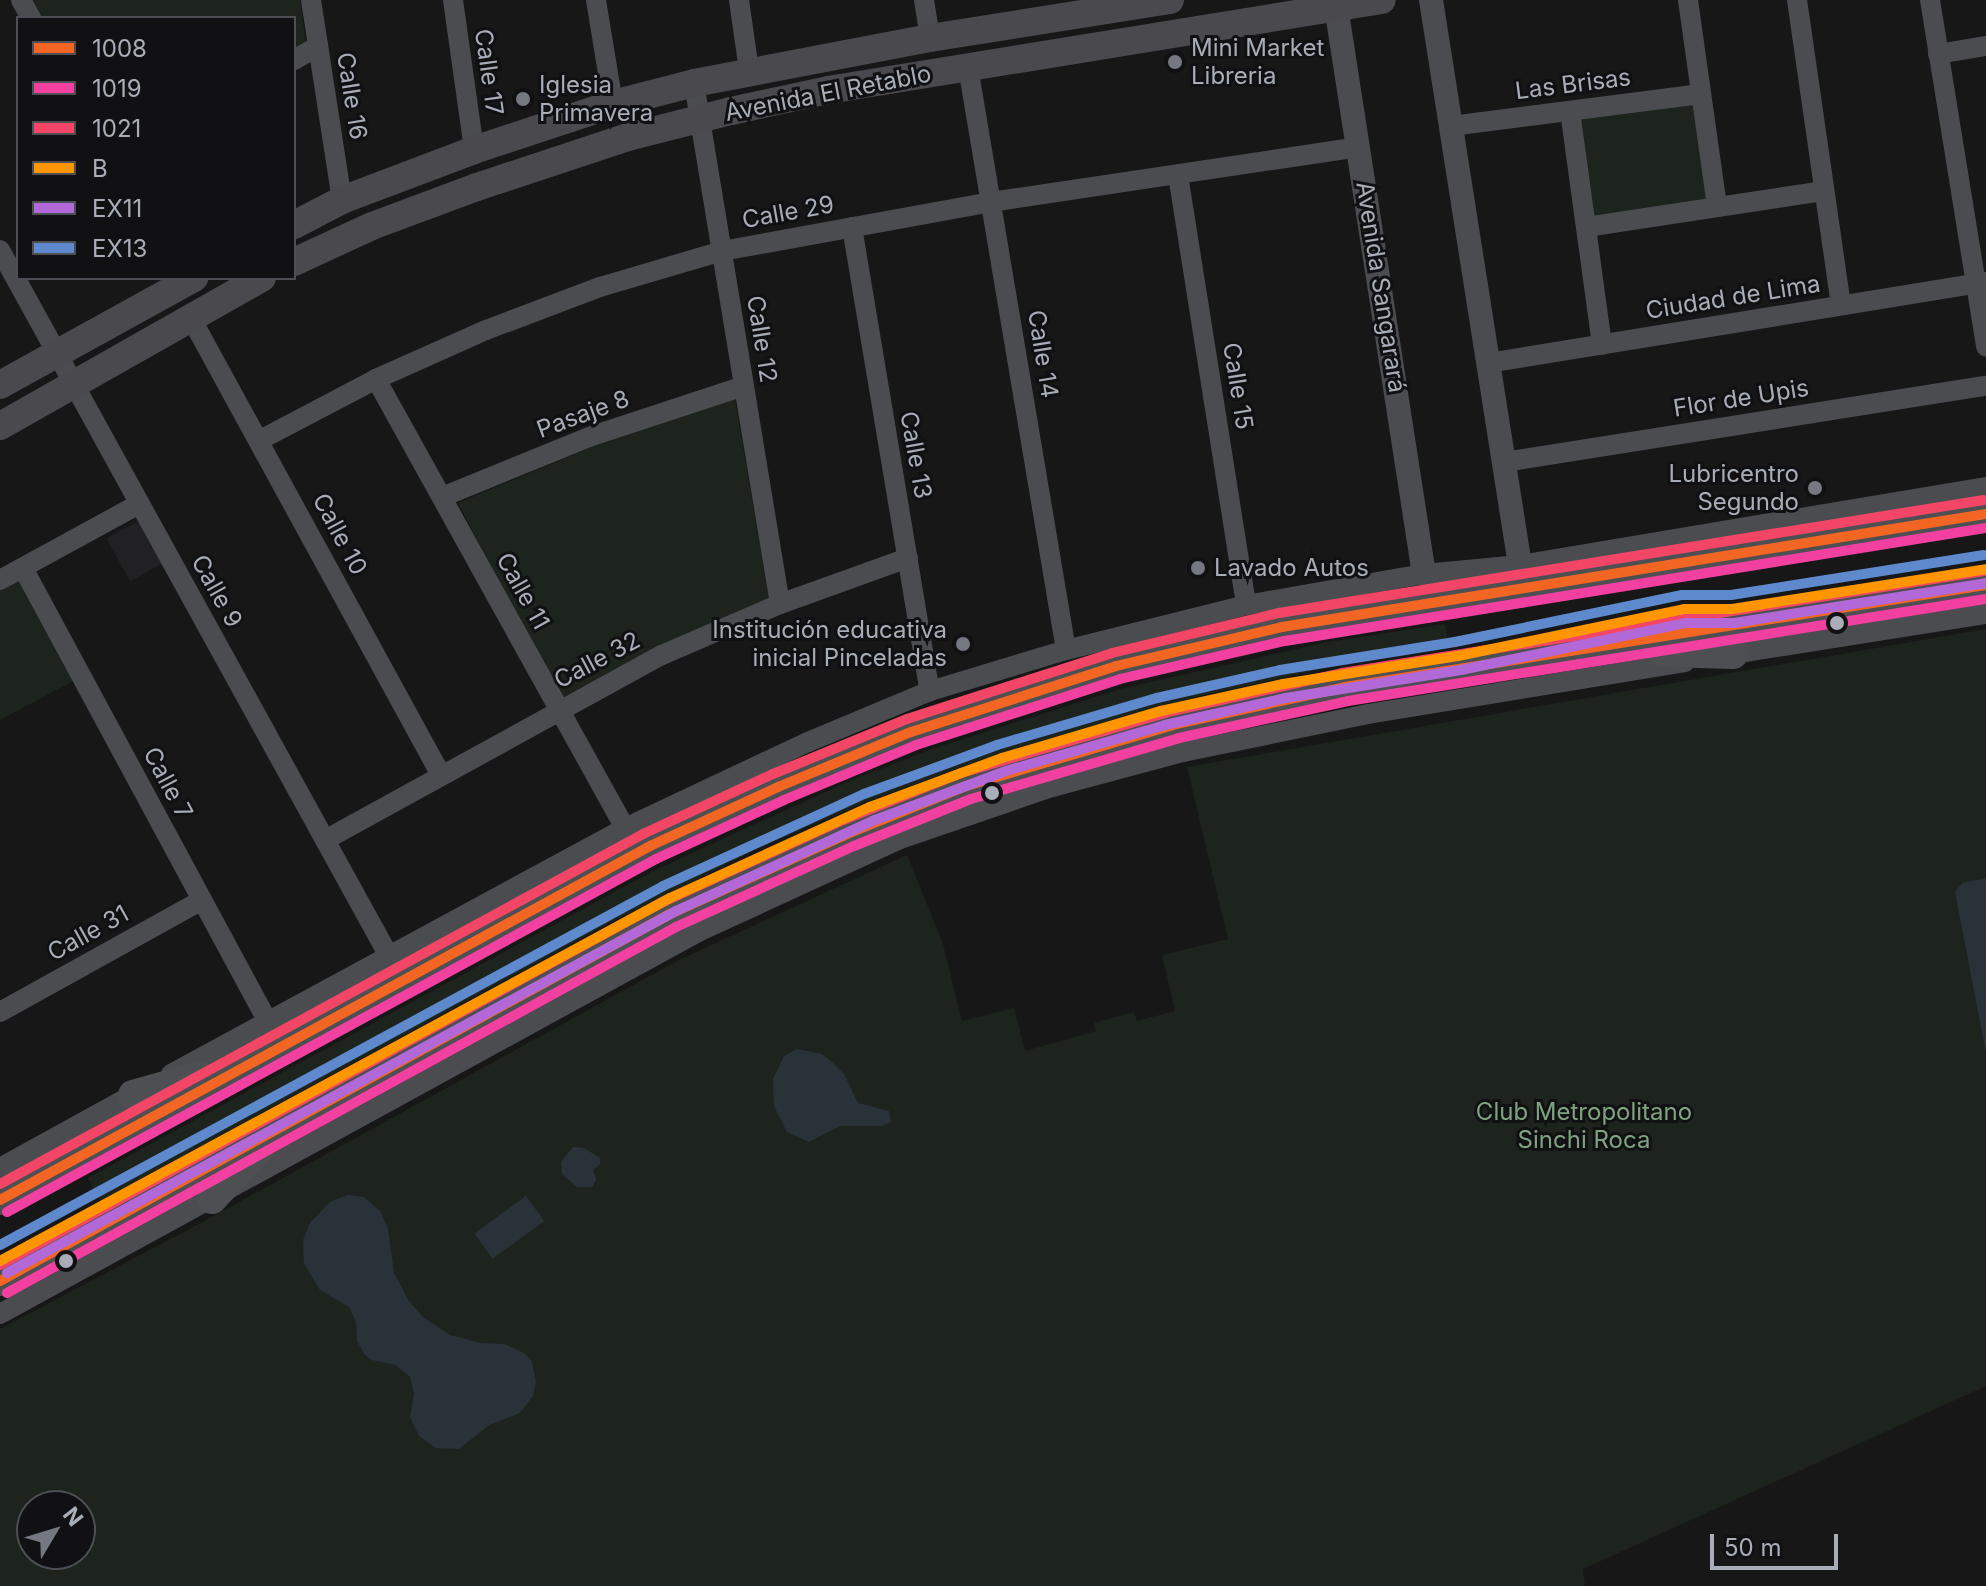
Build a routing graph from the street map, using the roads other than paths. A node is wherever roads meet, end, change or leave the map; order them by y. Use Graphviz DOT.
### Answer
graph roads {
  1 [pos="311,0"];
  2 [pos="453,0"];
  3 [pos="596,0"];
  4 [pos="739,0"];
  5 [pos="924,0"];
  6 [pos="1170,0"];
  7 [pos="1382,0"];
  8 [pos="1431,0"];
  9 [pos="1688,0"];
  10 [pos="1797,0"];
  11 [pos="1930,0"];
  12 [pos="1336,4"];
  13 [pos="1062,10"];
  14 [pos="930,38"];
  15 [pos="318,46"];
  16 [pos="1986,46"];
  17 [pos="1938,54"];
  18 [pos="296,59"];
  19 [pos="968,67"];
  20 [pos="749,70"];
  21 [pos="694,83"];
  22 [pos="1701,94"];
  23 [pos="613,104"];
  24 [pos="1570,111"];
  25 [pos="700,118"];
  26 [pos="1451,126"];
  27 [pos="1359,147"];
  28 [pos="474,150"];
  29 [pos="1178,175"];
  30 [pos="1824,191"];
  31 [pos="342,200"];
  32 [pos="991,202"];
  33 [pos="1717,207"];
  34 [pos="296,224"];
  35 [pos="852,227"];
  36 [pos="1586,227"];
  37 [pos="0,250"];
  38 [pos="722,251"];
  39 [pos="296,261"];
  40 [pos="16,279"];
  41 [pos="16,280"];
  42 [pos="258,280"];
  43 [pos="180,281"];
  44 [pos="1981,283"];
  45 [pos="1841,305"];
  46 [pos="191,318"];
  47 [pos="1602,345"];
  48 [pos="1986,346"];
  49 [pos="57,354"];
  50 [pos="1488,363"];
  51 [pos="376,379"];
  52 [pos="0,385"];
  53 [pos="74,385"];
  54 [pos="744,386"];
  55 [pos="1986,386"];
  56 [pos="0,426"];
  57 [pos="260,440"];
  58 [pos="1504,462"];
  59 [pos="1986,487"];
  60 [pos="442,497"];
  61 [pos="139,504"];
  62 [pos="1986,514"];
  63 [pos="908,558"];
  64 [pos="1520,565"];
  65 [pos="23,568"];
  66 [pos="1424,574"];
  67 [pos="0,580"];
  68 [pos="1986,585"];
  69 [pos="780,604"];
  70 [pos="1246,605"];
  71 [pos="1986,614"];
  72 [pos="1601,646"];
  73 [pos="1066,650"];
  74 [pos="1733,654"];
  75 [pos="930,691"];
  76 [pos="560,710"];
  77 [pos="441,775"];
  78 [pos="625,828"];
  79 [pos="325,840"];
  80 [pos="202,900"];
  81 [pos="389,956"];
  82 [pos="0,1012"];
  83 [pos="268,1022"];
  84 [pos="259,1059"];
  85 [pos="133,1095"];
  86 [pos="276,1130"];
  87 [pos="0,1168"];
  88 [pos="212,1199"];
  89 [pos="0,1200"];
  90 [pos="0,1281"];
  91 [pos="0,1314"];
  1 -- 15 [label="street, Calle 16"];
  2 -- 28 [label="street, Calle 17"];
  3 -- 23 [label="street"];
  4 -- 20 [label="street"];
  5 -- 14 [label="street"];
  6 -- 13 [label="main road, Avenida El Retablo"];
  7 -- 12 [label="main road, Avenida El Retablo"];
  8 -- 26 [label="street"];
  9 -- 22 [label="street"];
  10 -- 30 [label="street"];
  11 -- 17 [label="street"];
  12 -- 19 [label="main road, Avenida El Retablo"];
  12 -- 27 [label="street, Avenida Sangarará"];
  13 -- 14 [label="main road, Avenida El Retablo"];
  14 -- 20 [label="main road, Avenida El Retablo"];
  15 -- 18 [label="street"];
  15 -- 31 [label="street, Calle 16"];
  16 -- 17 [label="street"];
  17 -- 44 [label="street"];
  19 -- 25 [label="main road, Avenida El Retablo"];
  19 -- 32 [label="street, Calle 14"];
  20 -- 21 [label="main road, Avenida El Retablo"];
  21 -- 23 [label="main road, Avenida El Retablo"];
  21 -- 25 [label="street, Calle 12"];
  22 -- 24 [label="street, Las Brisas"];
  22 -- 33 [label="street"];
  23 -- 28 [label="main road, Avenida El Retablo"];
  24 -- 26 [label="street, Las Brisas"];
  24 -- 36 [label="street"];
  25 -- 38 [label="street, Calle 12"];
  25 -- 39 [label="main road, Avenida El Retablo"];
  26 -- 50 [label="street"];
  27 -- 29 [label="street, Calle 29"];
  27 -- 66 [label="street, Avenida Sangarará"];
  28 -- 31 [label="main road, Avenida El Retablo"];
  29 -- 32 [label="street, Calle 29"];
  29 -- 70 [label="street, Calle 15"];
  30 -- 33 [label="street"];
  30 -- 45 [label="street"];
  31 -- 34 [label="main road, Avenida El Retablo"];
  32 -- 35 [label="street, Calle 29"];
  32 -- 73 [label="street, Calle 14"];
  33 -- 36 [label="street"];
  35 -- 38 [label="street, Calle 29"];
  35 -- 63 [label="street, Calle 13"];
  36 -- 47 [label="street"];
  37 -- 40 [label="street, Calle 9"];
  38 -- 51 [label="street, Calle 29"];
  38 -- 54 [label="street, Calle 12"];
  41 -- 49 [label="street, Calle 9"];
  42 -- 46 [label="main road"];
  43 -- 49 [label="main road"];
  44 -- 45 [label="street, Ciudad de Lima"];
  44 -- 48 [label="street"];
  45 -- 47 [label="street, Ciudad de Lima"];
  46 -- 53 [label="main road"];
  46 -- 57 [label="street, Calle 10"];
  47 -- 50 [label="street, Ciudad de Lima"];
  49 -- 52 [label="main road"];
  49 -- 53 [label="street, Calle 9"];
  50 -- 58 [label="street"];
  51 -- 57 [label="street, Calle 29"];
  51 -- 60 [label="street, Calle 11"];
  53 -- 56 [label="main road"];
  53 -- 61 [label="street, Calle 9"];
  54 -- 60 [label="street, Pasaje 8"];
  54 -- 69 [label="street, Calle 12"];
  55 -- 58 [label="street, Flor de Upis"];
  57 -- 77 [label="street, Calle 10"];
  58 -- 64 [label="street"];
  59 -- 64 [label="street"];
  60 -- 76 [label="street, Calle 11"];
  61 -- 65 [label="street"];
  61 -- 79 [label="street, Calle 9"];
  62 -- 84 [label="main road"];
  63 -- 69 [label="street, Calle 32"];
  63 -- 75 [label="street, Calle 13"];
  64 -- 66 [label="street"];
  65 -- 67 [label="street"];
  65 -- 80 [label="street, Calle 7"];
  66 -- 70 [label="street"];
  68 -- 72 [label="main road"];
  69 -- 76 [label="street, Calle 32"];
  70 -- 73 [label="street"];
  71 -- 74 [label="street"];
  72 -- 74 [label="main road"];
  72 -- 86 [label="main road"];
  73 -- 75 [label="street"];
  74 -- 88 [label="street"];
  75 -- 78 [label="street"];
  76 -- 77 [label="street, Calle 32"];
  76 -- 78 [label="street, Calle 11"];
  77 -- 79 [label="street, Calle 32"];
  78 -- 81 [label="street"];
  79 -- 81 [label="street, Calle 9"];
  80 -- 82 [label="street, Calle 31"];
  80 -- 83 [label="street, Calle 7"];
  81 -- 83 [label="street"];
  83 -- 85 [label="street"];
  84 -- 85 [label="main road"];
  84 -- 89 [label="main road"];
  85 -- 87 [label="street"];
  86 -- 88 [label="main road"];
  86 -- 90 [label="main road"];
  88 -- 91 [label="street"];
}
